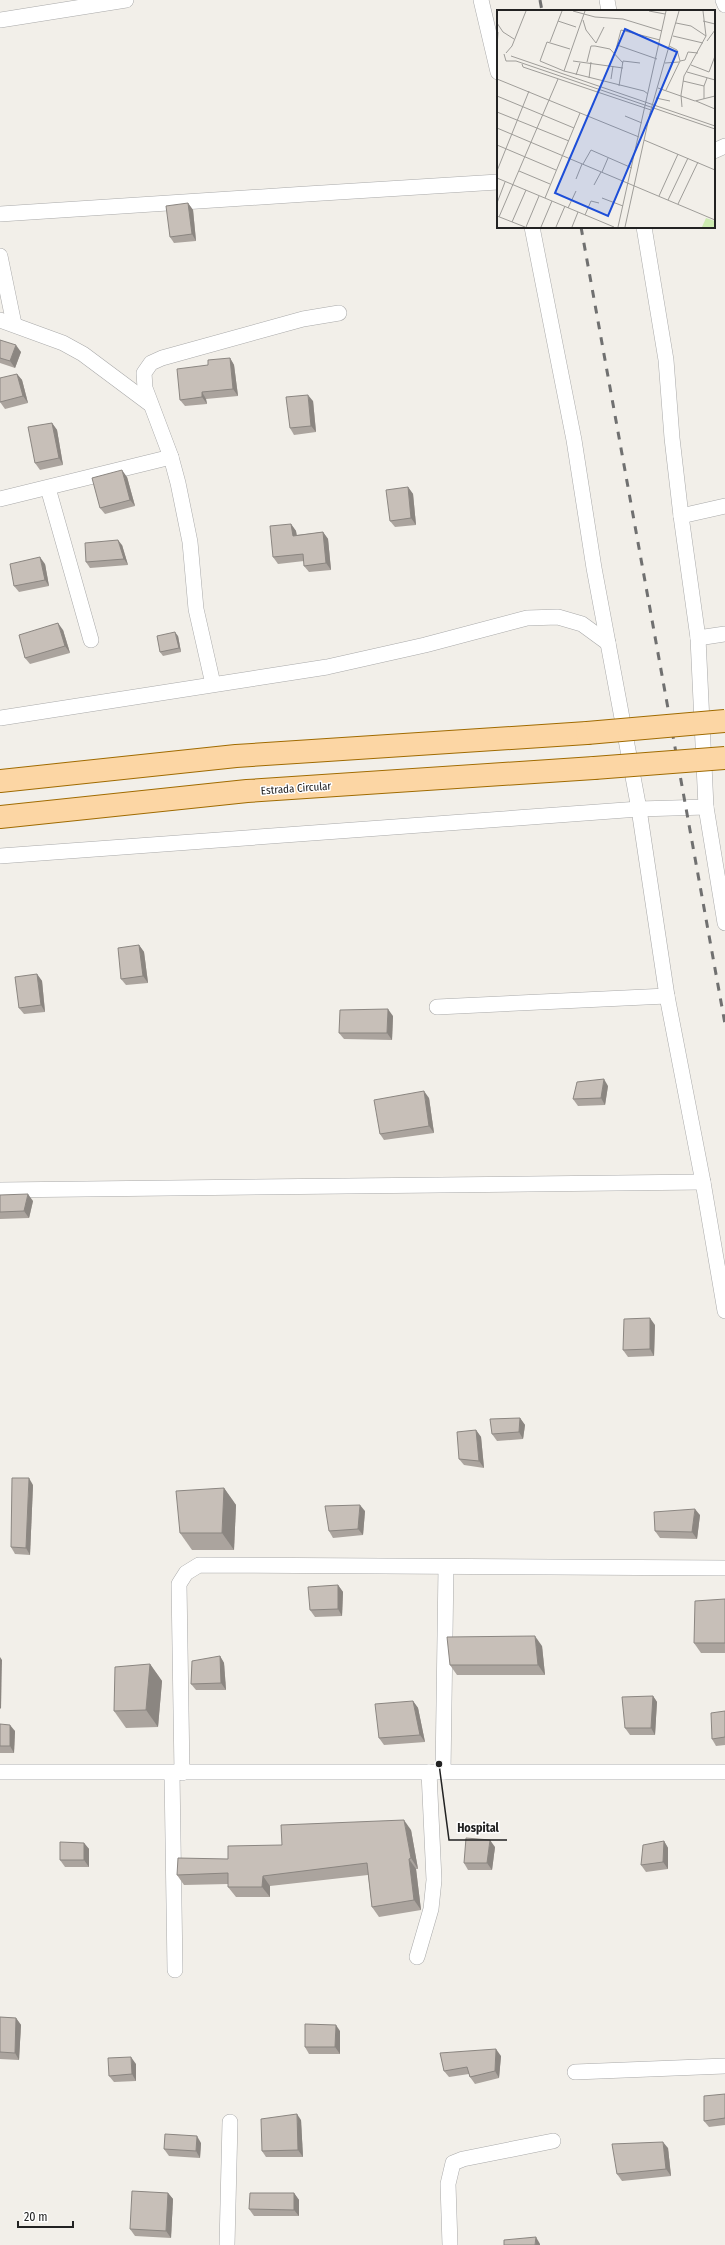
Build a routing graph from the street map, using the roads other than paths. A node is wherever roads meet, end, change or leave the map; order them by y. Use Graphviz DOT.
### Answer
graph roads {
  1 [pos="126,0"];
  2 [pos="481,0"];
  3 [pos="607,0"];
  4 [pos="723,0"];
  5 [pos="725,5"];
  6 [pos="609,10"];
  7 [pos="0,20"];
  8 [pos="497,68"];
  9 [pos="725,146"];
  10 [pos="715,151"];
  11 [pos="497,182"];
  12 [pos="0,214"];
  13 [pos="532,228"];
  14 [pos="644,228"];
  15 [pos="0,256"];
  16 [pos="340,313"];
  17 [pos="7,322"];
  18 [pos="150,404"];
  19 [pos="171,457"];
  20 [pos="48,488"];
  21 [pos="0,499"];
  22 [pos="725,506"];
  23 [pos="681,516"];
  24 [pos="725,634"];
  25 [pos="698,638"];
  26 [pos="91,640"];
  27 [pos="608,643"];
  28 [pos="213,684"];
  29 [pos="0,718"];
  30 [pos="725,721"];
  31 [pos="725,758"];
  32 [pos="0,781"];
  33 [pos="706,807"];
  34 [pos="639,810"];
  35 [pos="0,817"];
  36 [pos="0,856"];
  37 [pos="725,923"];
  38 [pos="667,996"];
  39 [pos="437,1006"];
  40 [pos="703,1182"];
  41 [pos="0,1190"];
  42 [pos="725,1311"];
  43 [pos="446,1567"];
  44 [pos="725,1568"];
  45 [pos="0,1772"];
  46 [pos="436,1772"];
  47 [pos="725,1772"];
  48 [pos="177,1773"];
  49 [pos="417,1957"];
  50 [pos="175,1970"];
  51 [pos="725,2066"];
  52 [pos="575,2072"];
  53 [pos="230,2122"];
  54 [pos="553,2141"];
  55 [pos="228,2245"];
  56 [pos="450,2245"];
  1 -- 7 [label="street"];
  2 -- 8 [label="street"];
  3 -- 6 [label="street"];
  4 -- 5 [label="street"];
  9 -- 10 [label="street"];
  11 -- 12 [label="street"];
  13 -- 27 [label="street"];
  14 -- 23 [label="street"];
  15 -- 17 [label="street"];
  16 -- 18 [label="street"];
  17 -- 18 [label="street"];
  18 -- 19 [label="street"];
  19 -- 20 [label="street"];
  19 -- 28 [label="street"];
  20 -- 21 [label="street"];
  20 -- 26 [label="street"];
  22 -- 23 [label="street"];
  23 -- 25 [label="street"];
  24 -- 25 [label="street"];
  25 -- 33 [label="street"];
  27 -- 28 [label="street"];
  27 -- 34 [label="street"];
  28 -- 29 [label="street"];
  30 -- 32 [label="main road, bridge"];
  31 -- 35 [label="main road, Estrada Circular, bridge"];
  33 -- 34 [label="street"];
  33 -- 37 [label="street"];
  34 -- 36 [label="street"];
  34 -- 38 [label="street"];
  38 -- 39 [label="street"];
  38 -- 40 [label="street"];
  40 -- 41 [label="street"];
  40 -- 42 [label="street"];
  43 -- 44 [label="street"];
  43 -- 46 [label="street"];
  43 -- 48 [label="street"];
  45 -- 48 [label="street"];
  46 -- 47 [label="street"];
  46 -- 48 [label="street"];
  46 -- 49 [label="street"];
  48 -- 50 [label="street"];
  51 -- 52 [label="street"];
  53 -- 55 [label="street"];
  54 -- 56 [label="street"];
}
